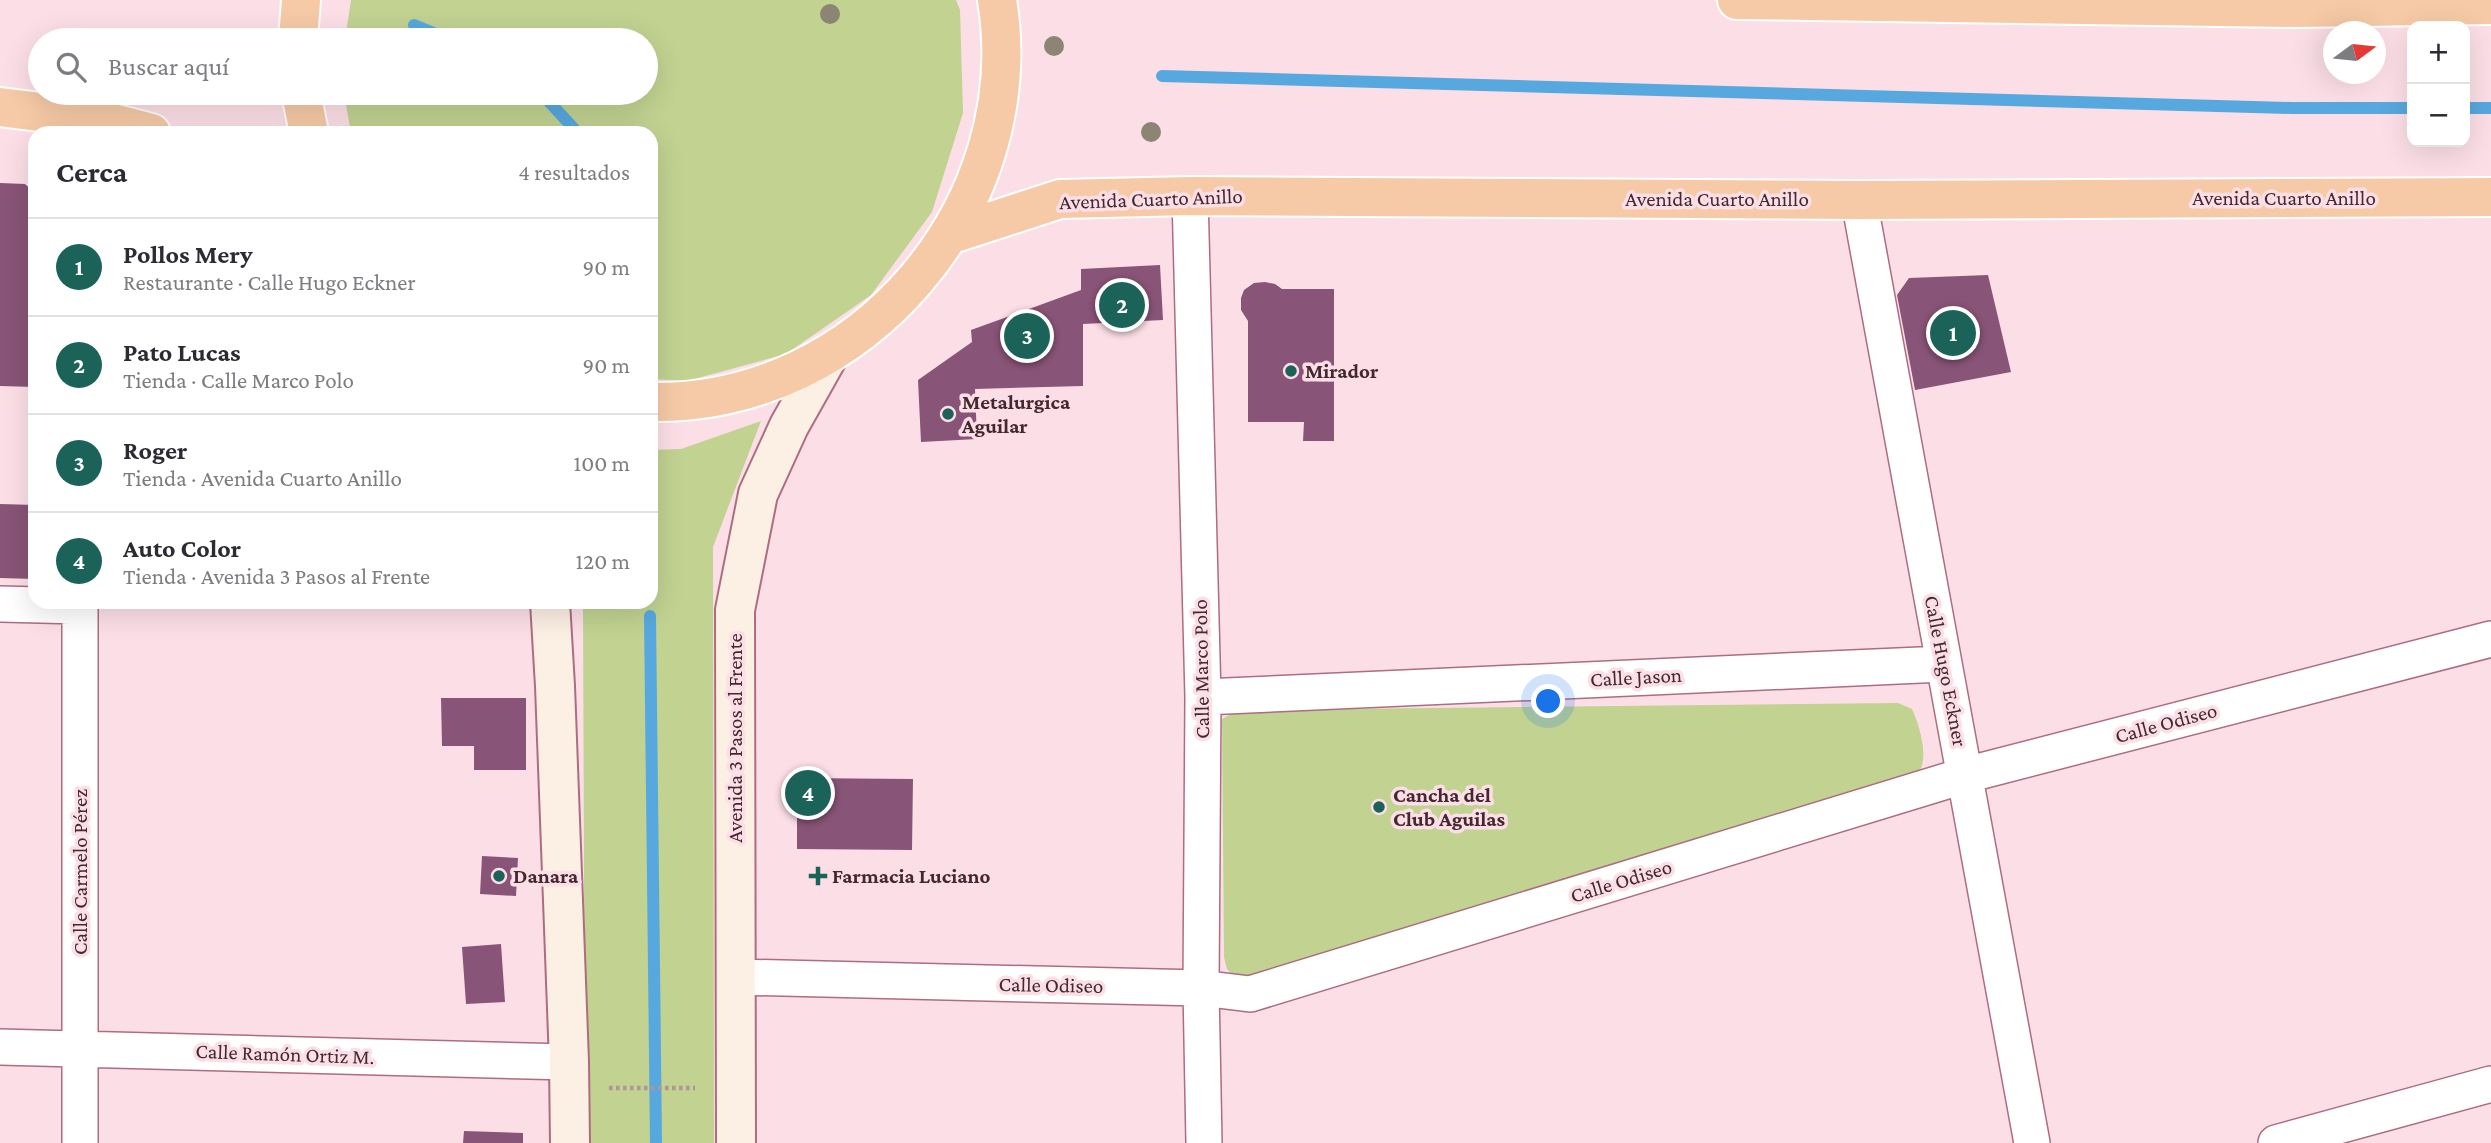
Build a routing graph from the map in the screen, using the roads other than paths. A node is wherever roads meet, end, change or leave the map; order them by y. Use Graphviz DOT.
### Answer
graph roads {
  1 [pos="301,0"];
  2 [pos="997,0"];
  3 [pos="1759,1"];
  4 [pos="2297,4"];
  5 [pos="2491,5"];
  6 [pos="299,28"];
  7 [pos="303,105"];
  8 [pos="0,107"];
  9 [pos="97,126"];
  10 [pos="308,126"];
  11 [pos="1190,196"];
  12 [pos="2491,197"];
  13 [pos="1859,200"];
  14 [pos="949,235"];
  15 [pos="830,354"];
  16 [pos="658,402"];
  17 [pos="0,604"];
  18 [pos="28,604"];
  19 [pos="80,609"];
  20 [pos="550,609"];
  21 [pos="2491,639"];
  22 [pos="1943,664"];
  23 [pos="1203,697"];
  24 [pos="1966,775"];
  25 [pos="736,977"];
  26 [pos="1201,988"];
  27 [pos="0,1047"];
  28 [pos="80,1049"];
  29 [pos="569,1062"];
  30 [pos="2491,1084"];
  31 [pos="80,1143"];
  32 [pos="570,1143"];
  33 [pos="736,1143"];
  34 [pos="1204,1143"];
  35 [pos="2032,1143"];
  36 [pos="2276,1143"];
  1 -- 6 [label="highway"];
  2 -- 14 [label="highway"];
  3 -- 4 [label="highway"];
  4 -- 5 [label="highway"];
  7 -- 10 [label="highway"];
  8 -- 9 [label="highway"];
  11 -- 13 [label="highway, Avenida Cuarto Anillo"];
  11 -- 14 [label="highway, Avenida Cuarto Anillo"];
  11 -- 23 [label="street, Calle Marco Polo"];
  12 -- 13 [label="highway, Avenida Cuarto Anillo"];
  13 -- 22 [label="street, Calle Hugo Eckner"];
  14 -- 15 [label="highway"];
  15 -- 16 [label="highway"];
  15 -- 25 [label="main road, Avenida 3 Pasos al Frente"];
  17 -- 18 [label="street"];
  19 -- 28 [label="street, Calle Carmelo Pérez"];
  20 -- 29 [label="main road"];
  21 -- 24 [label="street, Calle Odiseo"];
  22 -- 23 [label="street, Calle Jason"];
  22 -- 24 [label="street, Calle Hugo Eckner"];
  23 -- 26 [label="street, Calle Marco Polo"];
  24 -- 26 [label="street, Calle Odiseo"];
  24 -- 35 [label="street, Calle Hugo Eckner"];
  25 -- 26 [label="street, Calle Odiseo"];
  25 -- 33 [label="main road, Avenida 3 Pasos al Frente"];
  26 -- 34 [label="street, Calle Marco Polo"];
  27 -- 28 [label="street, Calle Ramón Ortiz M."];
  28 -- 29 [label="street, Calle Ramón Ortiz M."];
  28 -- 31 [label="street, Calle Carmelo Pérez"];
  29 -- 32 [label="main road"];
  30 -- 36 [label="street"];
}
